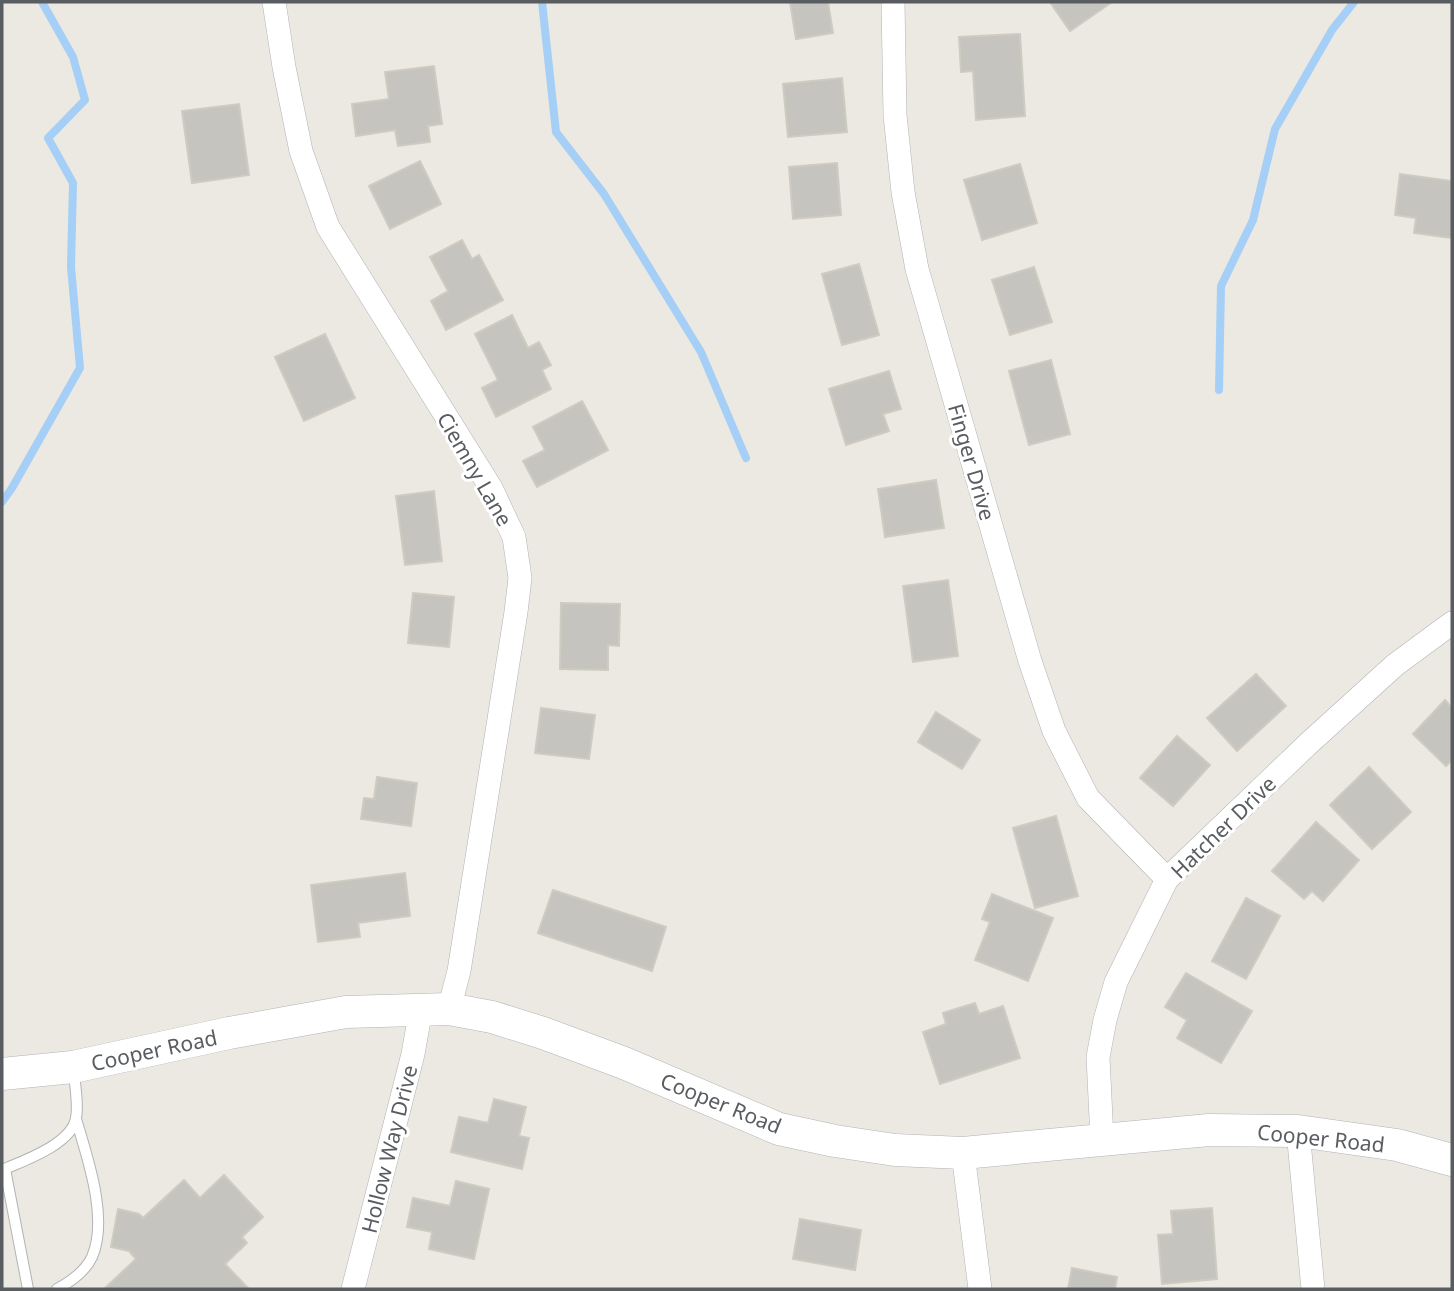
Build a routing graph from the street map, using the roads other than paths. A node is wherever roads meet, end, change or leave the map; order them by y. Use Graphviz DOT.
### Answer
graph roads {
  1 [pos="274,2"];
  2 [pos="892,2"];
  3 [pos="1452,622"];
  4 [pos="1167,879"];
  5 [pos="435,1009"];
  6 [pos="74,1067"];
  7 [pos="2,1074"];
  8 [pos="76,1119"];
  9 [pos="1298,1131"];
  10 [pos="1102,1139"];
  11 [pos="964,1153"];
  12 [pos="1452,1160"];
  13 [pos="3,1170"];
  14 [pos="28,1289"];
  15 [pos="57,1289"];
  16 [pos="353,1289"];
  17 [pos="980,1289"];
  18 [pos="1313,1289"];
  1 -- 5 [label="street, Ciemny Lane"];
  2 -- 4 [label="street, Finger Drive"];
  3 -- 4 [label="street, Hatcher Drive"];
  4 -- 10 [label="street, Hatcher Drive"];
  5 -- 6 [label="street, Cooper Road"];
  5 -- 11 [label="street, Cooper Road"];
  5 -- 16 [label="street, Hollow Way Drive"];
  6 -- 7 [label="street, Cooper Road"];
  6 -- 8 [label="lane"];
  8 -- 13 [label="lane"];
  8 -- 15 [label="lane"];
  9 -- 10 [label="street, Cooper Road"];
  9 -- 12 [label="street, Cooper Road"];
  9 -- 18 [label="street"];
  10 -- 11 [label="street, Cooper Road"];
  11 -- 17 [label="street"];
  13 -- 14 [label="lane"];
}
